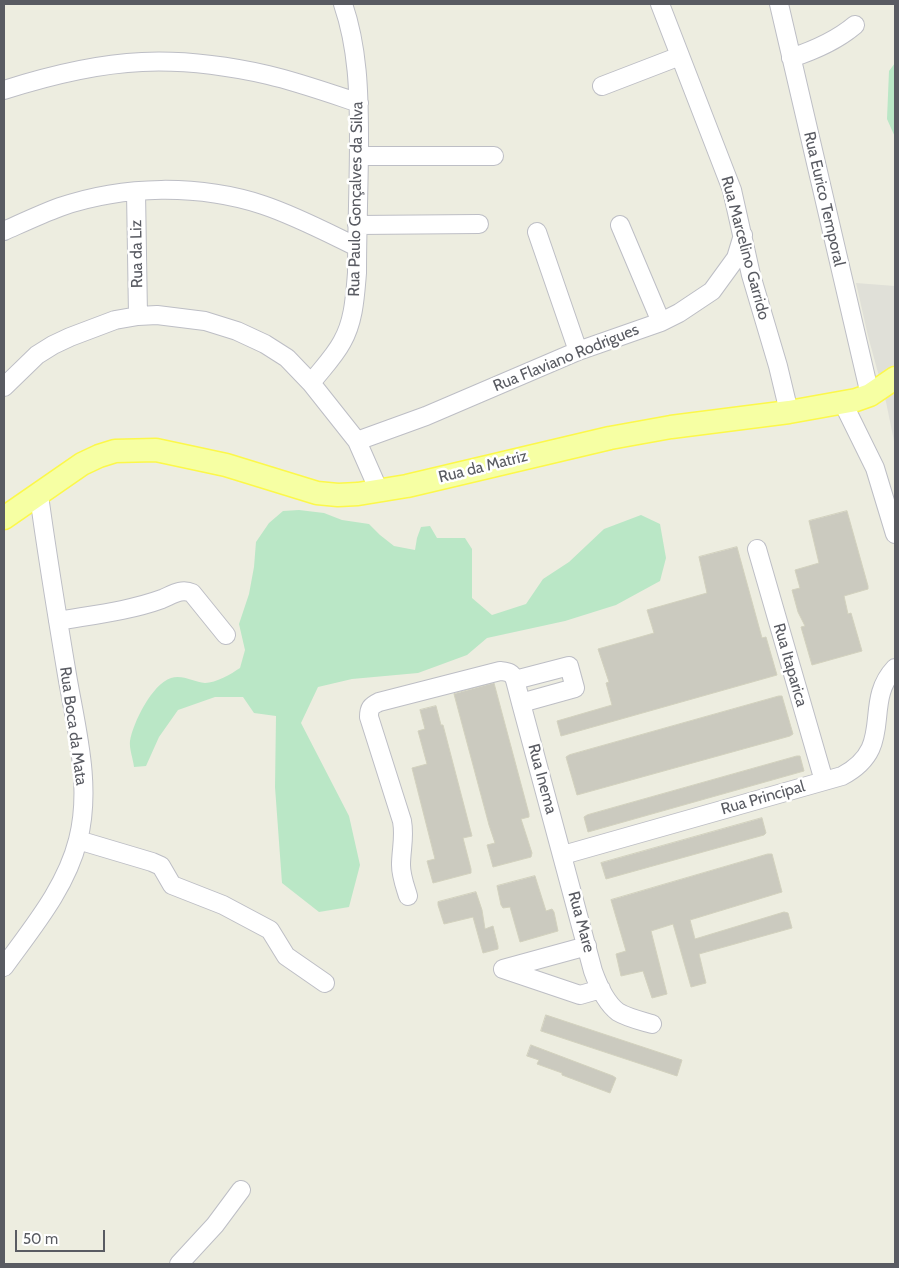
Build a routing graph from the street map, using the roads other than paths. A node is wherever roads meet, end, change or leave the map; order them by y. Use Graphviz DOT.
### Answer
graph roads {
  1 [pos="343,4"];
  2 [pos="660,4"];
  3 [pos="779,4"];
  4 [pos="855,25"];
  5 [pos="680,56"];
  6 [pos="791,58"];
  7 [pos="602,86"];
  8 [pos="4,90"];
  9 [pos="359,103"];
  10 [pos="359,156"];
  11 [pos="494,156"];
  12 [pos="136,192"];
  13 [pos="479,224"];
  14 [pos="357,225"];
  15 [pos="620,226"];
  16 [pos="4,231"];
  17 [pos="537,232"];
  18 [pos="743,235"];
  19 [pos="357,247"];
  20 [pos="138,316"];
  21 [pos="661,322"];
  22 [pos="578,351"];
  23 [pos="895,378"];
  24 [pos="311,383"];
  25 [pos="4,387"];
  26 [pos="870,395"];
  27 [pos="842,403"];
  28 [pos="790,412"];
  29 [pos="357,441"];
  30 [pos="379,490"];
  31 [pos="39,495"];
  32 [pos="4,518"];
  33 [pos="895,534"];
  34 [pos="757,549"];
  35 [pos="58,621"];
  36 [pos="226,635"];
  37 [pos="895,668"];
  38 [pos="515,680"];
  39 [pos="521,703"];
  40 [pos="824,781"];
  41 [pos="78,840"];
  42 [pos="563,855"];
  43 [pos="408,896"];
  44 [pos="587,946"];
  45 [pos="4,967"];
  46 [pos="325,983"];
  47 [pos="601,989"];
  48 [pos="652,1024"];
  49 [pos="242,1190"];
  50 [pos="180,1264"];
  1 -- 9 [label="street, Rua Paulo Gonçalves da Silva"];
  2 -- 5 [label="street, Rua Marcelino Garrido"];
  3 -- 6 [label="street, Rua Eurico Temporal"];
  4 -- 6 [label="street"];
  5 -- 7 [label="street"];
  5 -- 18 [label="street, Rua Marcelino Garrido"];
  6 -- 26 [label="street, Rua Eurico Temporal"];
  8 -- 9 [label="street"];
  9 -- 10 [label="street, Rua Paulo Gonçalves da Silva"];
  10 -- 11 [label="street"];
  10 -- 14 [label="street, Rua Paulo Gonçalves da Silva"];
  12 -- 16 [label="street"];
  12 -- 19 [label="street"];
  12 -- 20 [label="street, Rua da Liz"];
  13 -- 14 [label="street"];
  14 -- 19 [label="street, Rua Paulo Gonçalves da Silva"];
  15 -- 21 [label="street"];
  17 -- 22 [label="street"];
  18 -- 21 [label="street, Rua Flaviano Rodrigues"];
  18 -- 28 [label="street, Rua Marcelino Garrido"];
  19 -- 24 [label="street, Rua Paulo Gonçalves da Silva"];
  20 -- 24 [label="street"];
  20 -- 25 [label="street"];
  21 -- 22 [label="street, Rua Flaviano Rodrigues"];
  22 -- 29 [label="street, Rua Flaviano Rodrigues"];
  23 -- 26 [label="main road, Rua da Matriz"];
  24 -- 29 [label="street"];
  26 -- 27 [label="main road, Rua da Matriz"];
  27 -- 28 [label="main road, Rua da Matriz"];
  27 -- 33 [label="street"];
  28 -- 30 [label="main road, Rua da Matriz"];
  29 -- 30 [label="street"];
  30 -- 31 [label="main road, Rua da Matriz"];
  31 -- 32 [label="main road, Rua da Matriz"];
  31 -- 35 [label="street, Rua Boca da Mata"];
  34 -- 40 [label="street, Rua Itaparica"];
  35 -- 36 [label="street"];
  35 -- 41 [label="street, Rua Boca da Mata"];
  37 -- 40 [label="street, Rua Principal"];
  38 -- 39 [label="street, Rua Inema"];
  38 -- 39 [label="street"];
  38 -- 43 [label="street"];
  39 -- 42 [label="street, Rua Inema"];
  40 -- 42 [label="street, Rua Principal"];
  41 -- 45 [label="street, Rua Boca da Mata"];
  41 -- 46 [label="street"];
  42 -- 44 [label="street, Rua Mare"];
  44 -- 47 [label="street, Rua Mare"];
  44 -- 47 [label="street"];
  47 -- 48 [label="street, Rua Mare"];
  49 -- 50 [label="street"];
}
